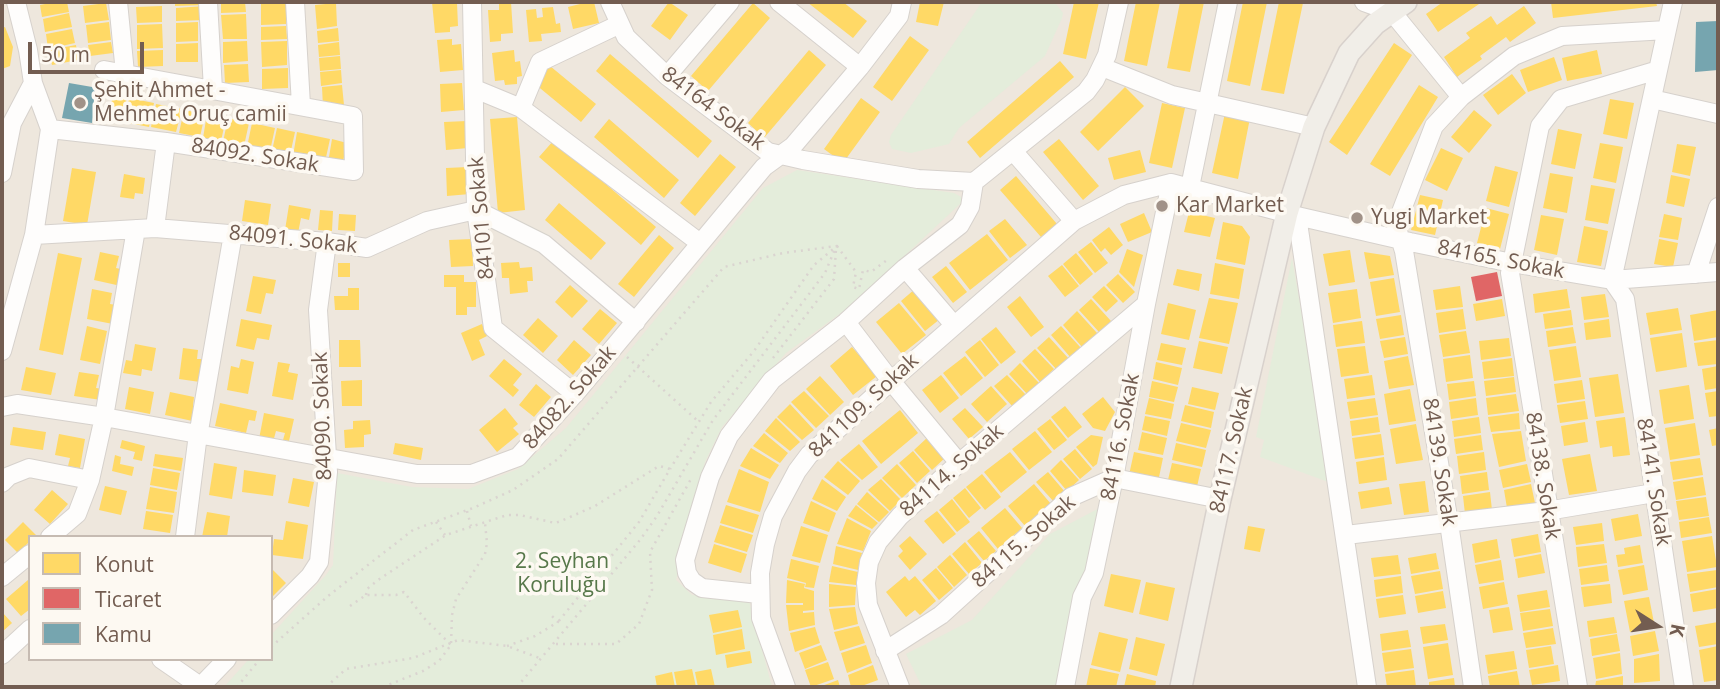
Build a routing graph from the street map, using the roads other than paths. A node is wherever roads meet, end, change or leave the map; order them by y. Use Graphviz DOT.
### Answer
graph roads {
  1 [pos="16,2"];
  2 [pos="118,2"];
  3 [pos="208,2"];
  4 [pos="295,2"];
  5 [pos="472,2"];
  6 [pos="610,2"];
  7 [pos="730,2"];
  8 [pos="779,2"];
  9 [pos="902,2"];
  10 [pos="1119,2"];
  11 [pos="1228,2"];
  12 [pos="1364,2"];
  13 [pos="1673,2"];
  14 [pos="1399,7"];
  15 [pos="620,24"];
  16 [pos="1667,30"];
  17 [pos="860,67"];
  18 [pos="1102,67"];
  19 [pos="104,70"];
  20 [pos="1658,70"];
  21 [pos="125,73"];
  22 [pos="667,76"];
  23 [pos="33,83"];
  24 [pos="213,89"];
  25 [pos="475,89"];
  26 [pos="1461,97"];
  27 [pos="1652,99"];
  28 [pos="1208,103"];
  29 [pos="301,105"];
  30 [pos="521,108"];
  31 [pos="1718,114"];
  32 [pos="1314,127"];
  33 [pos="50,129"];
  34 [pos="166,142"];
  35 [pos="1013,151"];
  36 [pos="781,155"];
  37 [pos="2,173"];
  38 [pos="974,182"];
  39 [pos="1171,183"];
  40 [pos="1190,187"];
  41 [pos="1718,207"];
  42 [pos="476,210"];
  43 [pos="1292,215"];
  44 [pos="1074,221"];
  45 [pos="155,228"];
  46 [pos="136,229"];
  47 [pos="233,234"];
  48 [pos="34,235"];
  49 [pos="1399,239"];
  50 [pos="327,242"];
  51 [pos="700,243"];
  52 [pos="1512,263"];
  53 [pos="902,271"];
  54 [pos="1718,272"];
  55 [pos="1696,274"];
  56 [pos="1612,281"];
  57 [pos="1146,304"];
  58 [pos="636,322"];
  59 [pos="846,322"];
  60 [pos="954,325"];
  61 [pos="2,351"];
  62 [pos="891,381"];
  63 [pos="575,394"];
  64 [pos="2,407"];
  65 [pos="104,417"];
  66 [pos="199,434"];
  67 [pos="327,457"];
  68 [pos="959,463"];
  69 [pos="1114,478"];
  70 [pos="90,480"];
  71 [pos="2,483"];
  72 [pos="1654,493"];
  73 [pos="1220,499"];
  74 [pos="1547,511"];
  75 [pos="1449,523"];
  76 [pos="52,535"];
  77 [pos="185,535"];
  78 [pos="1346,535"];
  79 [pos="28,556"];
  80 [pos="2,578"];
  81 [pos="759,594"];
  82 [pos="273,613"];
  83 [pos="28,631"];
  84 [pos="885,651"];
  85 [pos="2,655"];
  86 [pos="164,661"];
  87 [pos="225,661"];
  88 [pos="200,687"];
  89 [pos="786,687"];
  90 [pos="900,687"];
  91 [pos="1065,687"];
  92 [pos="1181,687"];
  93 [pos="1367,687"];
  94 [pos="1473,687"];
  95 [pos="1578,687"];
  96 [pos="1684,687"];
  1 -- 23 [label="street"];
  2 -- 21 [label="street"];
  3 -- 24 [label="street"];
  4 -- 29 [label="street"];
  5 -- 25 [label="street, 84101 Sokak"];
  6 -- 15 [label="street, 84164 Sokak"];
  7 -- 22 [label="street"];
  8 -- 17 [label="street"];
  9 -- 17 [label="street, 84082. Sokak"];
  10 -- 18 [label="street"];
  11 -- 28 [label="street"];
  12 -- 14 [label="street"];
  13 -- 16 [label="street"];
  14 -- 26 [label="street"];
  14 -- 32 [label="main road, 84117. Sokak"];
  15 -- 22 [label="street, 84164 Sokak"];
  15 -- 30 [label="street"];
  16 -- 20 [label="street"];
  16 -- 26 [label="street"];
  17 -- 36 [label="street, 84082. Sokak"];
  18 -- 28 [label="street"];
  18 -- 35 [label="street"];
  19 -- 21 [label="street"];
  20 -- 27 [label="street"];
  20 -- 52 [label="street, 84138. Sokak"];
  21 -- 24 [label="street"];
  22 -- 36 [label="street, 84164 Sokak"];
  23 -- 33 [label="street"];
  23 -- 37 [label="street"];
  24 -- 29 [label="street"];
  25 -- 30 [label="street"];
  25 -- 42 [label="street, 84101 Sokak"];
  26 -- 49 [label="street"];
  27 -- 31 [label="street"];
  27 -- 56 [label="street"];
  28 -- 32 [label="street"];
  28 -- 40 [label="street"];
  29 -- 34 [label="street, 84092. Sokak"];
  30 -- 51 [label="street"];
  32 -- 43 [label="main road, 84117. Sokak"];
  33 -- 34 [label="street, 84092. Sokak"];
  33 -- 48 [label="street"];
  34 -- 45 [label="street"];
  35 -- 38 [label="street"];
  35 -- 44 [label="street"];
  36 -- 38 [label="street, 84164 Sokak"];
  36 -- 51 [label="street, 84082. Sokak"];
  38 -- 53 [label="street"];
  39 -- 40 [label="street"];
  39 -- 44 [label="street"];
  39 -- 57 [label="street, 84116. Sokak"];
  40 -- 43 [label="street"];
  41 -- 55 [label="street"];
  42 -- 50 [label="street, 84091. Sokak"];
  42 -- 58 [label="street"];
  42 -- 63 [label="street, 84101 Sokak"];
  43 -- 49 [label="street, 84165. Sokak"];
  43 -- 73 [label="main road, 84117. Sokak"];
  43 -- 78 [label="street"];
  44 -- 60 [label="street, 841109. Sokak"];
  45 -- 46 [label="street, 84091. Sokak"];
  45 -- 47 [label="street, 84091. Sokak"];
  46 -- 48 [label="street, 84091. Sokak"];
  46 -- 65 [label="street"];
  47 -- 50 [label="street, 84091. Sokak"];
  47 -- 66 [label="street"];
  48 -- 61 [label="street"];
  49 -- 52 [label="street, 84165. Sokak"];
  49 -- 75 [label="street, 84139. Sokak"];
  50 -- 67 [label="street, 84090. Sokak"];
  51 -- 58 [label="street, 84082. Sokak"];
  52 -- 56 [label="street, 84165. Sokak"];
  52 -- 74 [label="street, 84138. Sokak"];
  53 -- 59 [label="street"];
  53 -- 60 [label="street"];
  54 -- 55 [label="street, 84165. Sokak"];
  55 -- 56 [label="street, 84165. Sokak"];
  56 -- 72 [label="street, 84141. Sokak"];
  57 -- 68 [label="street, 84114. Sokak"];
  57 -- 69 [label="street, 84116. Sokak"];
  58 -- 63 [label="street, 84082. Sokak"];
  59 -- 62 [label="street"];
  59 -- 81 [label="street"];
  60 -- 62 [label="street, 841109. Sokak"];
  62 -- 68 [label="street"];
  62 -- 81 [label="street, 841109. Sokak"];
  63 -- 67 [label="street, 84082. Sokak"];
  64 -- 65 [label="street, 84082. Sokak"];
  65 -- 66 [label="street, 84082. Sokak"];
  65 -- 70 [label="street"];
  66 -- 67 [label="street, 84082. Sokak"];
  66 -- 77 [label="street"];
  67 -- 82 [label="street, 84090. Sokak"];
  68 -- 84 [label="street, 84114. Sokak"];
  69 -- 73 [label="street"];
  69 -- 84 [label="street, 84115. Sokak"];
  69 -- 91 [label="street, 84116. Sokak"];
  70 -- 71 [label="street"];
  70 -- 76 [label="street"];
  72 -- 74 [label="street"];
  72 -- 96 [label="street, 84141. Sokak"];
  73 -- 92 [label="main road, 84117. Sokak"];
  74 -- 75 [label="street"];
  74 -- 95 [label="street, 84138. Sokak"];
  75 -- 78 [label="street"];
  75 -- 94 [label="street, 84139. Sokak"];
  78 -- 93 [label="street"];
  79 -- 80 [label="street"];
  81 -- 89 [label="street, 841109. Sokak"];
  83 -- 85 [label="street"];
  84 -- 90 [label="street, 84114. Sokak"];
  86 -- 88 [label="street"];
  87 -- 88 [label="street"];
}
